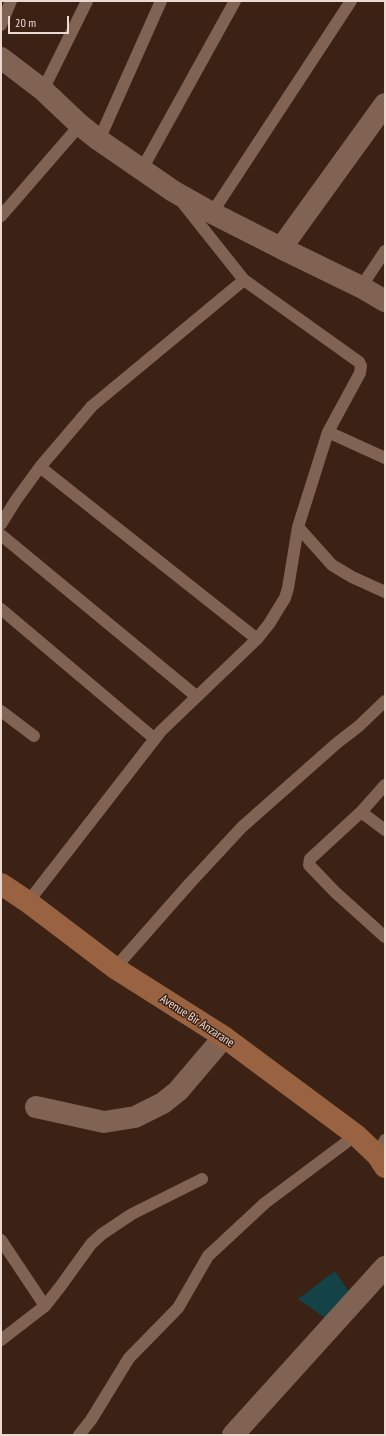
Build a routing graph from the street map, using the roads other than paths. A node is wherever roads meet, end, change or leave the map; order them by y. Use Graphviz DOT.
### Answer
graph roads {
  1 [pos="11,1"];
  2 [pos="87,1"];
  3 [pos="162,1"];
  4 [pos="235,1"];
  5 [pos="351,1"];
  6 [pos="1,25"];
  7 [pos="1,58"];
  8 [pos="43,90"];
  9 [pos="385,104"];
  10 [pos="80,125"];
  11 [pos="99,140"];
  12 [pos="142,169"];
  13 [pos="173,190"];
  14 [pos="212,213"];
  15 [pos="1,216"];
  16 [pos="281,248"];
  17 [pos="385,251"];
  18 [pos="244,280"];
  19 [pos="361,287"];
  20 [pos="385,301"];
  21 [pos="328,432"];
  22 [pos="385,458"];
  23 [pos="40,467"];
  24 [pos="1,524"];
  25 [pos="298,527"];
  26 [pos="1,535"];
  27 [pos="385,592"];
  28 [pos="1,609"];
  29 [pos="257,639"];
  30 [pos="196,696"];
  31 [pos="385,701"];
  32 [pos="1,711"];
  33 [pos="34,736"];
  34 [pos="155,739"];
  35 [pos="385,785"];
  36 [pos="360,812"];
  37 [pos="385,830"];
  38 [pos="4,888"];
  39 [pos="28,902"];
  40 [pos="385,937"];
  41 [pos="115,968"];
  42 [pos="224,1037"];
  43 [pos="36,1107"];
  44 [pos="356,1135"];
  45 [pos="382,1154"];
  46 [pos="202,1179"];
  47 [pos="1,1240"];
  48 [pos="385,1267"];
  49 [pos="45,1306"];
  50 [pos="1,1340"];
  51 [pos="79,1435"];
  52 [pos="233,1435"];
  1 -- 6 [label="lane"];
  2 -- 8 [label="lane"];
  3 -- 11 [label="lane"];
  4 -- 12 [label="lane"];
  5 -- 14 [label="lane"];
  7 -- 8 [label="street"];
  8 -- 10 [label="street"];
  9 -- 16 [label="street"];
  10 -- 11 [label="street"];
  10 -- 15 [label="lane"];
  11 -- 12 [label="street"];
  12 -- 13 [label="street"];
  13 -- 14 [label="street"];
  13 -- 18 [label="lane"];
  14 -- 16 [label="street"];
  16 -- 19 [label="street"];
  17 -- 19 [label="lane"];
  18 -- 21 [label="lane"];
  18 -- 23 [label="lane"];
  19 -- 20 [label="street"];
  21 -- 22 [label="lane"];
  21 -- 25 [label="lane"];
  23 -- 24 [label="lane"];
  23 -- 29 [label="lane"];
  25 -- 27 [label="lane"];
  25 -- 29 [label="lane"];
  26 -- 30 [label="lane"];
  28 -- 34 [label="lane"];
  29 -- 30 [label="lane"];
  30 -- 34 [label="lane"];
  31 -- 41 [label="lane"];
  32 -- 33 [label="lane"];
  34 -- 39 [label="lane"];
  35 -- 36 [label="lane"];
  36 -- 37 [label="lane"];
  36 -- 40 [label="lane"];
  38 -- 39 [label="street, Avenue Bir Anzarane"];
  39 -- 41 [label="street, Avenue Bir Anzarane"];
  41 -- 42 [label="street, Avenue Bir Anzarane"];
  42 -- 43 [label="street"];
  42 -- 44 [label="street, Avenue Bir Anzarane"];
  44 -- 45 [label="street, Avenue Bir Anzarane"];
  44 -- 51 [label="lane"];
  46 -- 49 [label="lane"];
  47 -- 49 [label="lane"];
  48 -- 52 [label="street"];
  49 -- 50 [label="lane"];
}
